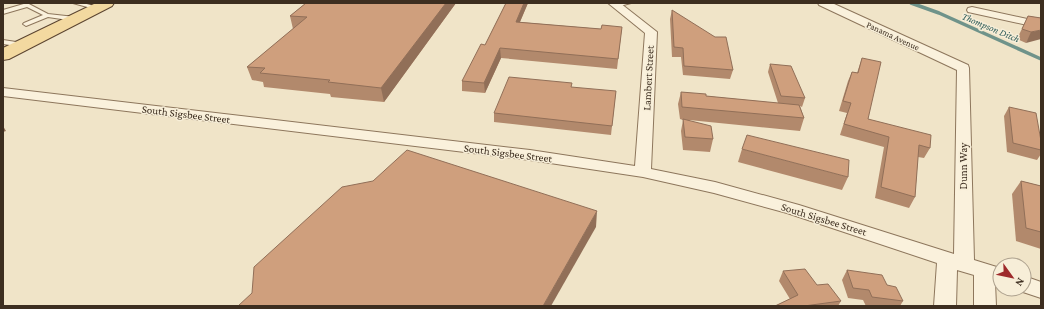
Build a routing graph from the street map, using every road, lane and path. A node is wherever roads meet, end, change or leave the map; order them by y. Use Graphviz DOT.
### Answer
graph roads {
  1 [pos="76,3"];
  2 [pos="823,3"];
  3 [pos="619,4"];
  4 [pos="102,5"];
  5 [pos="972,10"];
  6 [pos="3,12"];
  7 [pos="47,14"];
  8 [pos="75,19"];
  9 [pos="26,24"];
  10 [pos="1041,25"];
  11 [pos="3,42"];
  12 [pos="24,45"];
  13 [pos="3,55"];
  14 [pos="963,68"];
  15 [pos="3,92"];
  16 [pos="643,172"];
  17 [pos="955,261"];
  18 [pos="992,274"];
  19 [pos="945,306"];
  20 [pos="985,306"];
  1 -- 4 [label="lane"];
  2 -- 14 [label="street, Panama Avenue"];
  3 -- 16 [label="street, Lambert Street"];
  4 -- 8 [label="main road"];
  5 -- 10 [label="street"];
  6 -- 7 [label="lane"];
  7 -- 8 [label="lane"];
  7 -- 9 [label="lane"];
  8 -- 12 [label="main road"];
  11 -- 12 [label="lane"];
  12 -- 13 [label="main road"];
  14 -- 17 [label="street, Dunn Way"];
  15 -- 16 [label="street, South Sigsbee Street"];
  16 -- 17 [label="street, South Sigsbee Street"];
  17 -- 18 [label="street, South Sigsbee Street"];
  17 -- 19 [label="street, Dunn Way"];
  18 -- 20 [label="street"];
}
